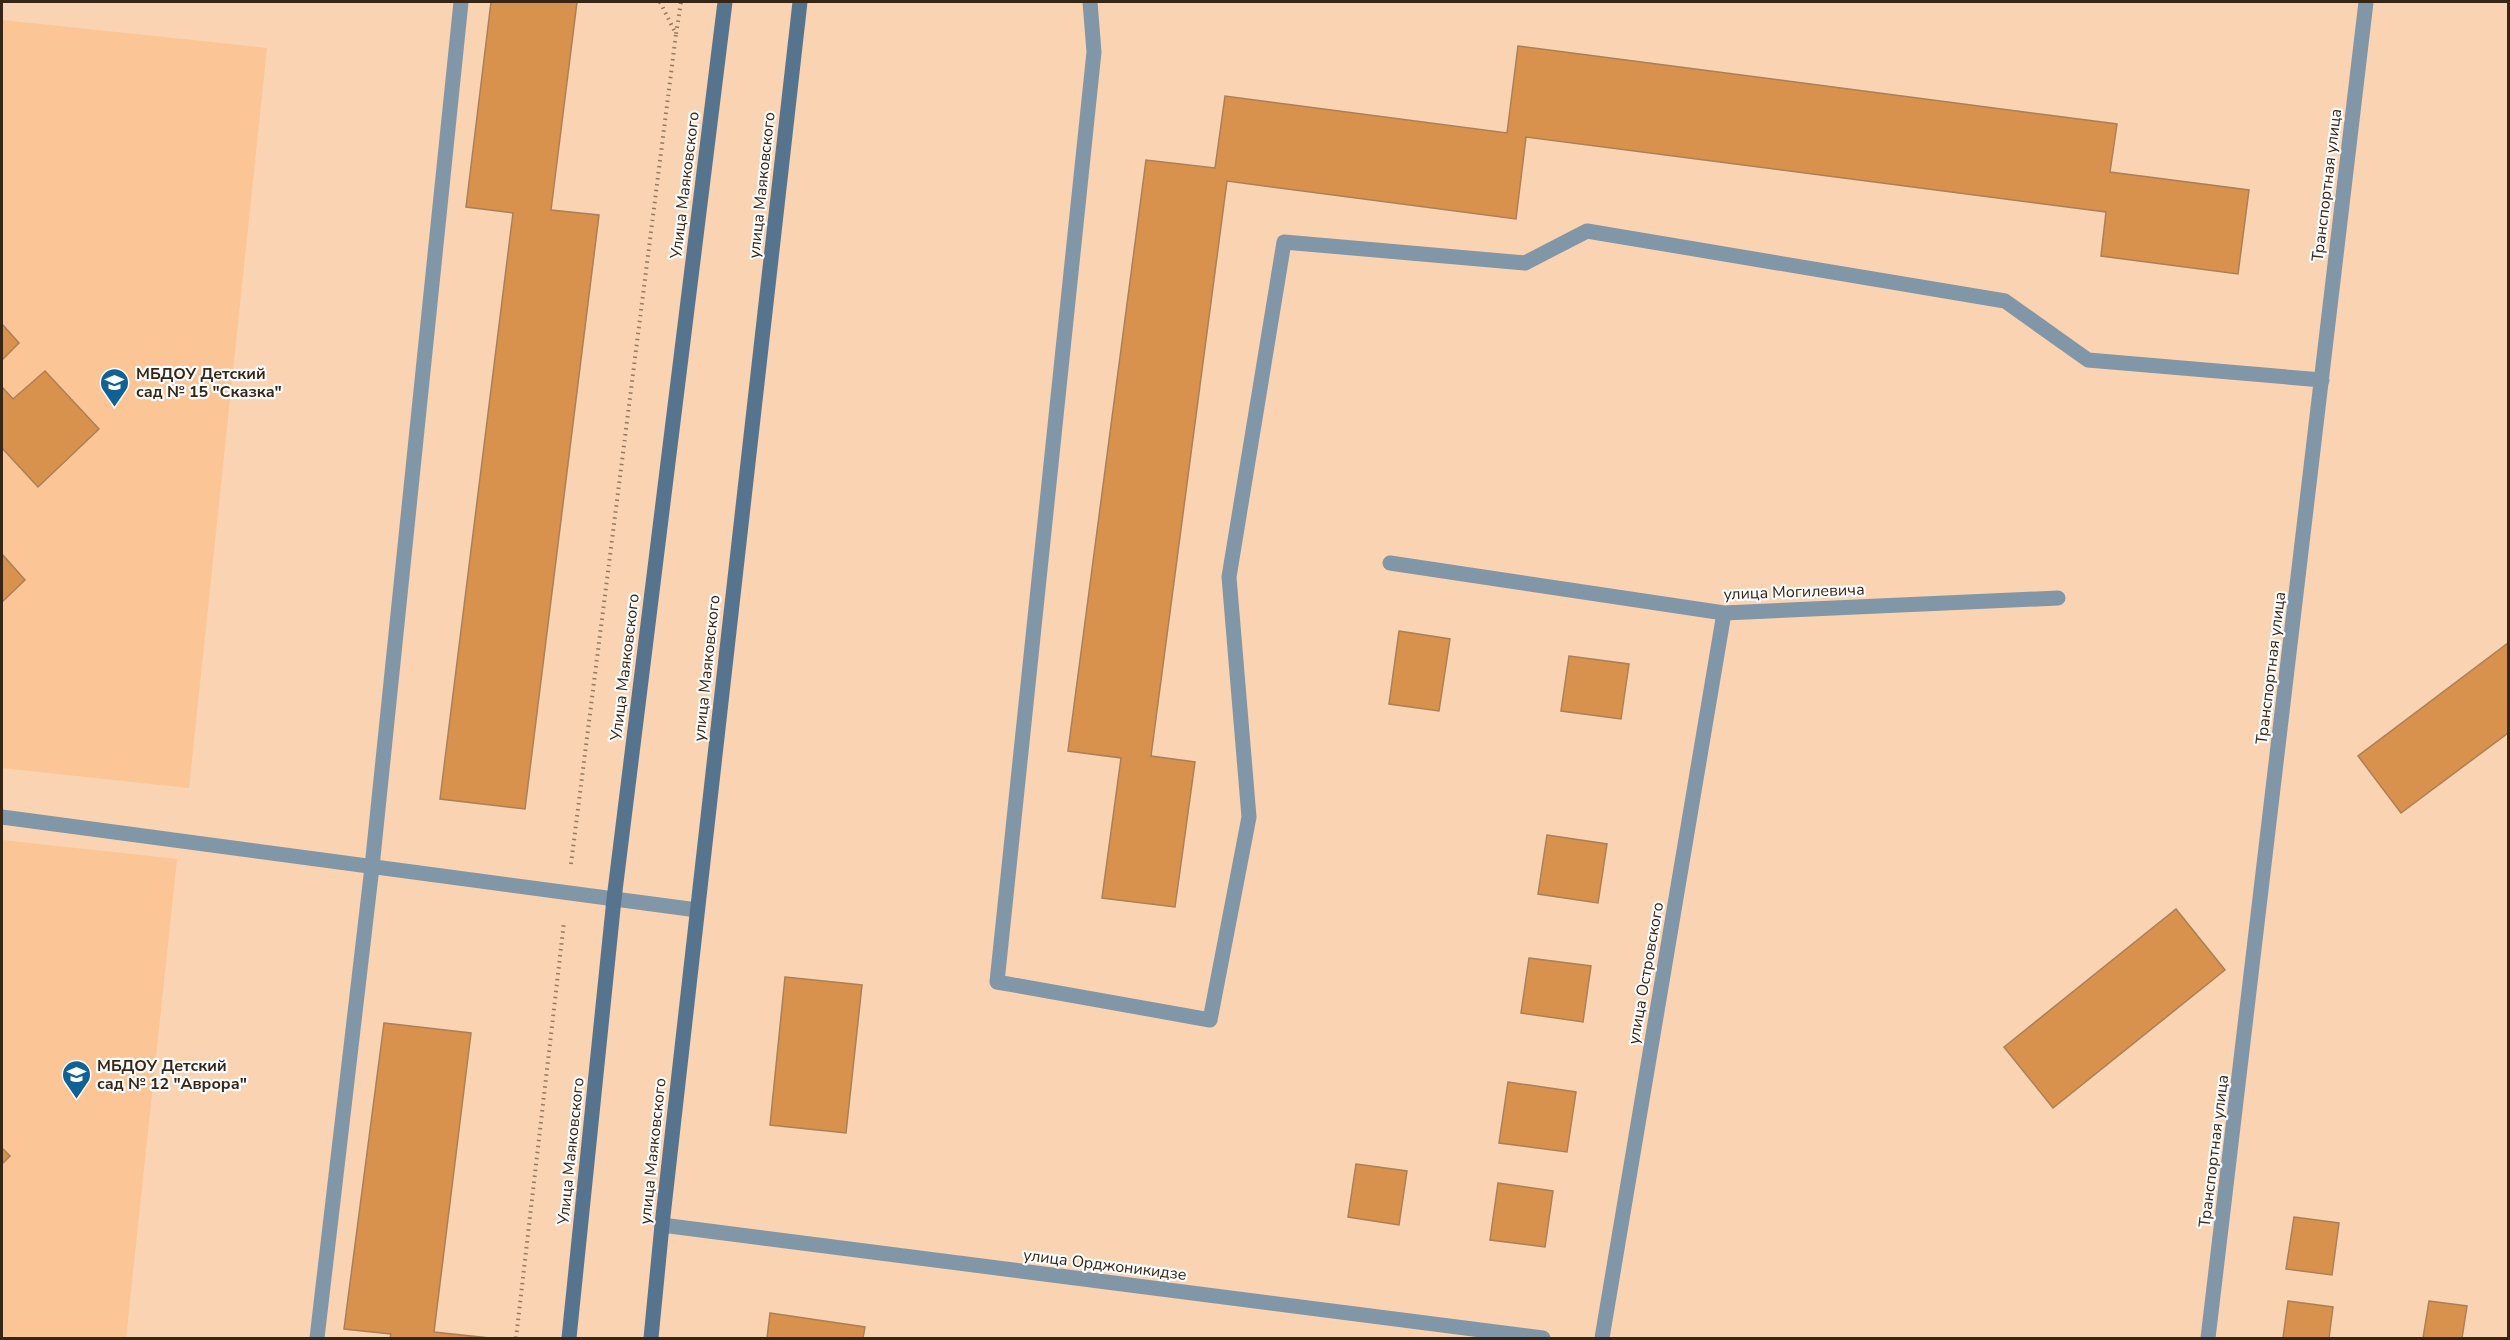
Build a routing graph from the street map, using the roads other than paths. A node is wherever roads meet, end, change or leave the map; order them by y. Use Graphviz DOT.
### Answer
graph roads {
  1 [pos="461,2"];
  2 [pos="724,2"];
  3 [pos="800,2"];
  4 [pos="1090,2"];
  5 [pos="2366,2"];
  6 [pos="2322,380"];
  7 [pos="1390,563"];
  8 [pos="2058,598"];
  9 [pos="1724,613"];
  10 [pos="2,817"];
  11 [pos="372,867"];
  12 [pos="614,899"];
  13 [pos="697,910"];
  14 [pos="662,1225"];
  15 [pos="317,1338"];
  16 [pos="569,1338"];
  17 [pos="651,1338"];
  18 [pos="1543,1338"];
  19 [pos="1602,1338"];
  20 [pos="2208,1338"];
  1 -- 11 [label="street"];
  2 -- 12 [label="street, Улица Маяковского"];
  3 -- 13 [label="street, улица Маяковского"];
  4 -- 6 [label="street"];
  5 -- 6 [label="street, Транспортная улица"];
  6 -- 20 [label="street, Транспортная улица"];
  7 -- 9 [label="street, улица Могилевича"];
  8 -- 9 [label="street, улица Могилевича"];
  9 -- 19 [label="street, улица Островского"];
  10 -- 11 [label="street"];
  11 -- 12 [label="street"];
  11 -- 15 [label="street"];
  12 -- 13 [label="street"];
  12 -- 16 [label="street, Улица Маяковского"];
  13 -- 14 [label="street, улица Маяковского"];
  14 -- 17 [label="street, улица Маяковского"];
  14 -- 18 [label="street, улица Орджоникидзе"];
}
